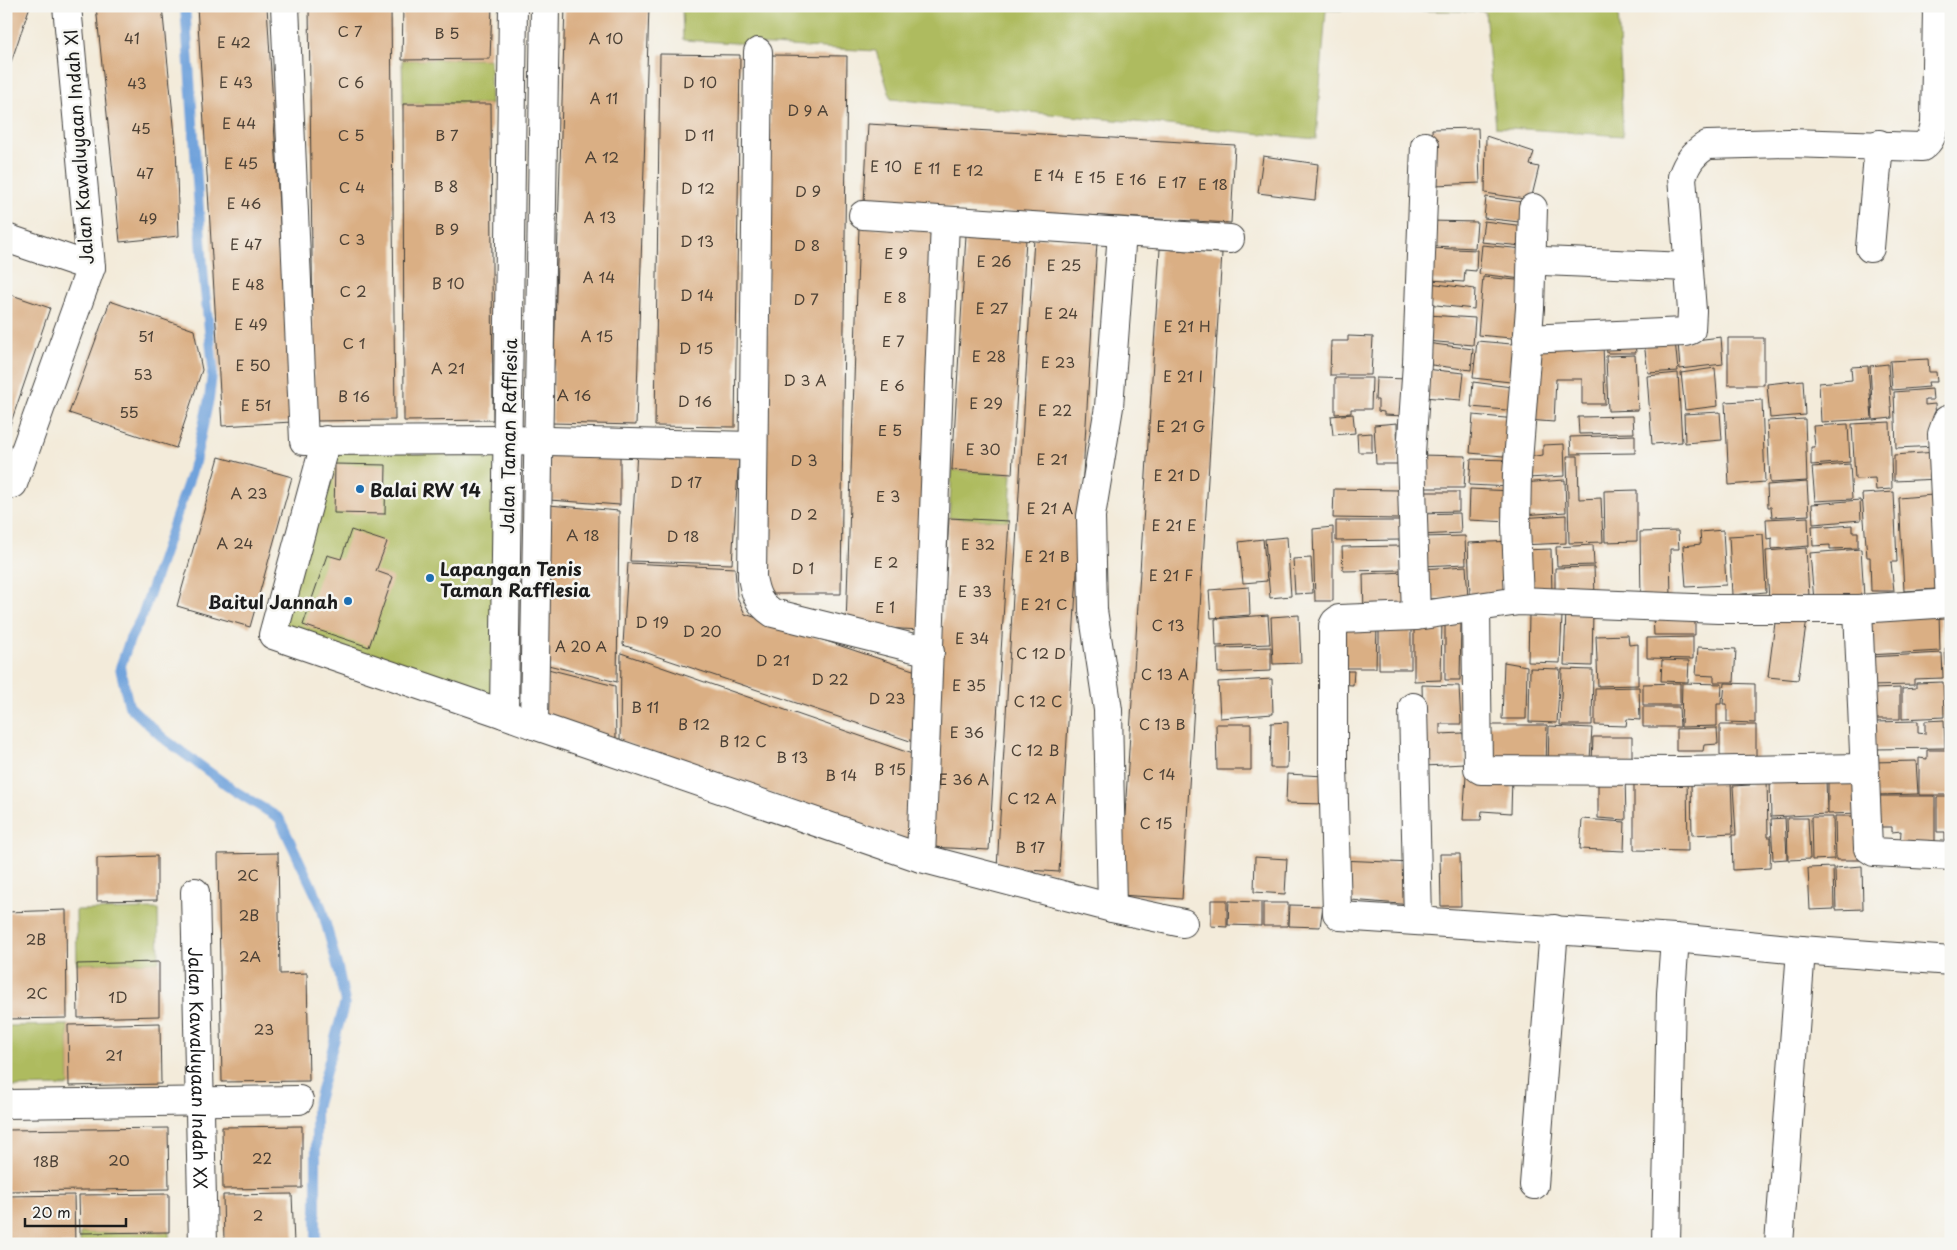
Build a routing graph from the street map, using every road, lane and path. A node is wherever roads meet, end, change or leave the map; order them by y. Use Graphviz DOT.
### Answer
graph roads {
  1 [pos="67,6"];
  2 [pos="285,6"];
  3 [pos="513,6"];
  4 [pos="544,6"];
  5 [pos="1940,10"];
  6 [pos="758,52"];
  7 [pos="1879,144"];
  8 [pos="1425,146"];
  9 [pos="511,199"];
  10 [pos="541,200"];
  11 [pos="1533,208"];
  12 [pos="863,215"];
  13 [pos="945,220"];
  14 [pos="1122,232"];
  15 [pos="6,238"];
  16 [pos="1230,239"];
  17 [pos="1870,248"];
  18 [pos="1543,261"];
  19 [pos="91,267"];
  20 [pos="1688,267"];
  21 [pos="1527,339"];
  22 [pos="1951,419"];
  23 [pos="326,440"];
  24 [pos="508,440"];
  25 [pos="537,441"];
  26 [pos="752,446"];
  27 [pos="13,484"];
  28 [pos="1519,601"];
  29 [pos="1950,603"];
  30 [pos="1476,608"];
  31 [pos="1858,609"];
  32 [pos="1416,616"];
  33 [pos="930,652"];
  34 [pos="1413,707"];
  35 [pos="504,714"];
  36 [pos="534,725"];
  37 [pos="1864,768"];
  38 [pos="1951,856"];
  39 [pos="921,858"];
  40 [pos="195,892"];
  41 [pos="1112,908"];
  42 [pos="1418,920"];
  43 [pos="1183,923"];
  44 [pos="1554,930"];
  45 [pos="1675,938"];
  46 [pos="1802,950"];
  47 [pos="1951,961"];
  48 [pos="299,1100"];
  49 [pos="199,1101"];
  50 [pos="6,1104"];
  51 [pos="1534,1185"];
  52 [pos="203,1244"];
  53 [pos="1666,1244"];
  54 [pos="1779,1244"];
  1 -- 19 [label="street, Jalan Kawaluyaan Indah XI"];
  2 -- 23 [label="street"];
  3 -- 9 [label="street, Jalan Taman Rafflesia"];
  4 -- 10 [label="street, Jalan Taman Rafflesia"];
  5 -- 7 [label="street"];
  6 -- 26 [label="street"];
  7 -- 17 [label="street"];
  7 -- 20 [label="street"];
  8 -- 32 [label="street"];
  9 -- 10 [label="street"];
  9 -- 24 [label="street, Jalan Taman Rafflesia"];
  10 -- 25 [label="street, Jalan Taman Rafflesia"];
  11 -- 21 [label="street"];
  12 -- 13 [label="street"];
  13 -- 14 [label="street"];
  13 -- 33 [label="street"];
  14 -- 16 [label="street"];
  14 -- 41 [label="street"];
  15 -- 19 [label="street"];
  18 -- 20 [label="street"];
  19 -- 27 [label="street, Jalan Kawaluyaan Indah XI"];
  20 -- 21 [label="street"];
  21 -- 28 [label="street"];
  22 -- 29 [label="street"];
  23 -- 24 [label="street"];
  23 -- 35 [label="street"];
  24 -- 25 [label="street"];
  24 -- 35 [label="street, Jalan Taman Rafflesia"];
  25 -- 26 [label="street"];
  25 -- 36 [label="street, Jalan Taman Rafflesia"];
  26 -- 33 [label="street"];
  28 -- 30 [label="street"];
  28 -- 31 [label="street"];
  29 -- 31 [label="street"];
  30 -- 32 [label="street"];
  30 -- 37 [label="street"];
  31 -- 37 [label="street"];
  32 -- 42 [label="street"];
  33 -- 39 [label="street"];
  34 -- 42 [label="street"];
  35 -- 36 [label="street"];
  36 -- 39 [label="street"];
  37 -- 38 [label="street"];
  39 -- 41 [label="street"];
  40 -- 49 [label="street, Jalan Kawaluyaan Indah XX"];
  41 -- 43 [label="street"];
  42 -- 44 [label="street"];
  44 -- 45 [label="street"];
  44 -- 51 [label="street"];
  45 -- 46 [label="street"];
  45 -- 53 [label="street"];
  46 -- 47 [label="street"];
  46 -- 54 [label="street"];
  48 -- 49 [label="street"];
  49 -- 50 [label="street"];
  49 -- 52 [label="street, Jalan Kawaluyaan Indah XX"];
}
